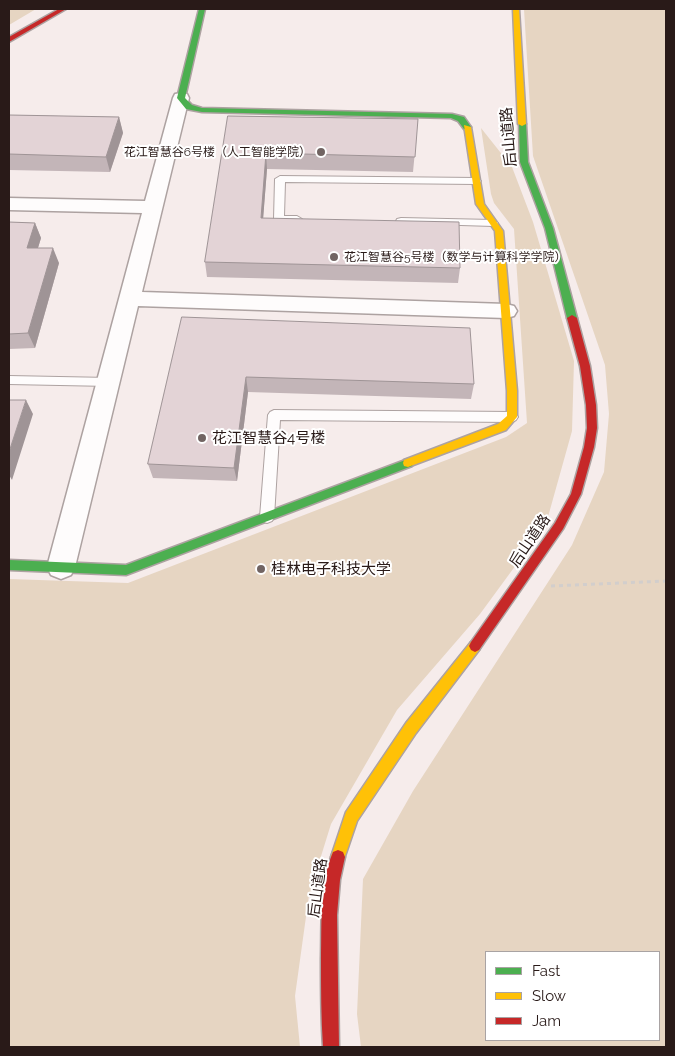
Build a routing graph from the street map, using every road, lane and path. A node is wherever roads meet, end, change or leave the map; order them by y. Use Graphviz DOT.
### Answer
graph roads {
  1 [pos="63,9"];
  2 [pos="202,9"];
  3 [pos="516,9"];
  4 [pos="9,40"];
  5 [pos="181,98"];
  6 [pos="476,181"];
  7 [pos="9,204"];
  8 [pos="153,207"];
  9 [pos="308,220"];
  10 [pos="386,221"];
  11 [pos="493,223"];
  12 [pos="130,299"];
  13 [pos="506,311"];
  14 [pos="9,380"];
  15 [pos="110,382"];
  16 [pos="512,417"];
  17 [pos="267,517"];
  18 [pos="9,565"];
  19 [pos="61,567"];
  20 [pos="666,581"];
  21 [pos="518,587"];
  22 [pos="331,1047"];
  1 -- 4 [label="street"];
  2 -- 5 [label="street"];
  3 -- 21 [label="street, 后山道路"];
  5 -- 6 [label="street"];
  5 -- 8 [label="street"];
  6 -- 9 [label="lane"];
  6 -- 11 [label="street"];
  7 -- 8 [label="street"];
  8 -- 12 [label="street"];
  10 -- 11 [label="lane"];
  11 -- 13 [label="street"];
  12 -- 13 [label="street"];
  12 -- 15 [label="street"];
  13 -- 16 [label="street"];
  14 -- 15 [label="lane"];
  15 -- 19 [label="street"];
  16 -- 17 [label="street"];
  16 -- 17 [label="lane"];
  17 -- 19 [label="street"];
  18 -- 19 [label="street"];
  20 -- 21 [label="path"];
  21 -- 22 [label="street, 后山道路"];
}
